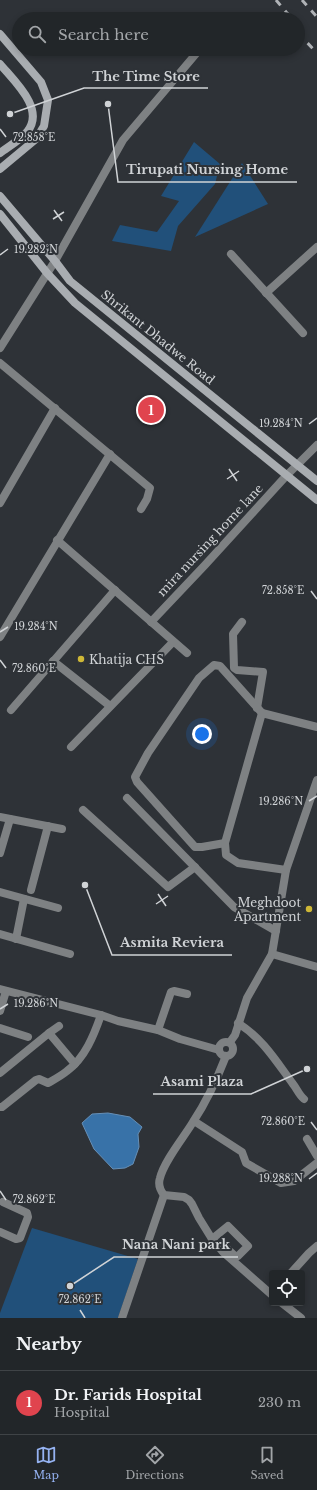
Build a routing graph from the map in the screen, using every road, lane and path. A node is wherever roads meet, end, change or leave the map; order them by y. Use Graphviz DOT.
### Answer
graph roads {
  1 [pos="0,34"];
  2 [pos="12,48"];
  3 [pos="19,56"];
  4 [pos="194,56"];
  5 [pos="0,64"];
  6 [pos="0,153"];
  7 [pos="0,168"];
  8 [pos="0,196"];
  9 [pos="0,214"];
  10 [pos="316,249"];
  11 [pos="232,254"];
  12 [pos="55,261"];
  13 [pos="47,273"];
  14 [pos="266,293"];
  15 [pos="303,333"];
  16 [pos="0,348"];
  17 [pos="0,363"];
  18 [pos="55,408"];
  19 [pos="317,445"];
  20 [pos="110,454"];
  21 [pos="298,464"];
  22 [pos="287,475"];
  23 [pos="317,481"];
  24 [pos="317,500"];
  25 [pos="0,503"];
  26 [pos="141,509"];
  27 [pos="57,540"];
  28 [pos="115,590"];
  29 [pos="151,622"];
  30 [pos="242,622"];
  31 [pos="0,637"];
  32 [pos="173,642"];
  33 [pos="187,653"];
  34 [pos="53,661"];
  35 [pos="110,706"];
  36 [pos="11,710"];
  37 [pos="260,711"];
  38 [pos="317,727"];
  39 [pos="71,747"];
  40 [pos="317,780"];
  41 [pos="127,798"];
  42 [pos="83,810"];
  43 [pos="0,817"];
  44 [pos="10,819"];
  45 [pos="48,826"];
  46 [pos="62,829"];
  47 [pos="225,843"];
  48 [pos="0,853"];
  49 [pos="195,867"];
  50 [pos="286,870"];
  51 [pos="31,890"];
  52 [pos="0,892"];
  53 [pos="24,899"];
  54 [pos="58,908"];
  55 [pos="276,931"];
  56 [pos="0,934"];
  57 [pos="16,939"];
  58 [pos="70,954"];
  59 [pos="272,954"];
  60 [pos="317,967"];
  61 [pos="3,990"];
  62 [pos="187,994"];
  63 [pos="0,1011"];
  64 [pos="101,1015"];
  65 [pos="238,1024"];
  66 [pos="59,1026"];
  67 [pos="0,1028"];
  68 [pos="158,1030"];
  69 [pos="49,1033"];
  70 [pos="28,1037"];
  71 [pos="230,1042"];
  72 [pos="223,1053"];
  73 [pos="75,1064"];
  74 [pos="0,1073"];
  75 [pos="304,1099"];
  76 [pos="0,1107"];
  77 [pos="194,1121"];
  78 [pos="306,1139"];
  79 [pos="317,1156"];
  80 [pos="317,1163"];
  81 [pos="164,1195"];
  82 [pos="3,1202"];
  83 [pos="0,1232"];
  84 [pos="317,1246"];
  85 [pos="294,1270"];
  86 [pos="269,1292"];
  87 [pos="286,1306"];
  88 [pos="122,1318"];
  89 [pos="301,1318"];
  1 -- 2 [label="main road"];
  3 -- 7 [label="main road"];
  4 -- 12 [label="street"];
  5 -- 6 [label="main road"];
  8 -- 12 [label="main road, Shrikant Dhadwe Road"];
  9 -- 13 [label="main road"];
  10 -- 14 [label="street"];
  11 -- 14 [label="street"];
  12 -- 13 [label="street"];
  12 -- 21 [label="main road, Shrikant Dhadwe Road"];
  13 -- 16 [label="street"];
  13 -- 22 [label="main road"];
  14 -- 15 [label="street"];
  17 -- 18 [label="street"];
  18 -- 20 [label="street"];
  18 -- 25 [label="street"];
  19 -- 21 [label="street, mira nursing home lane"];
  20 -- 26 [label="street"];
  20 -- 27 [label="street"];
  21 -- 22 [label="street, mira nursing home lane"];
  21 -- 23 [label="main road, Shrikant Dhadwe Road"];
  22 -- 24 [label="main road"];
  22 -- 29 [label="street, mira nursing home lane"];
  27 -- 28 [label="street"];
  27 -- 31 [label="street"];
  28 -- 29 [label="street"];
  28 -- 34 [label="street"];
  29 -- 32 [label="street"];
  30 -- 37 [label="street"];
  32 -- 33 [label="street"];
  32 -- 35 [label="street"];
  34 -- 35 [label="street"];
  34 -- 36 [label="street"];
  35 -- 39 [label="street"];
  37 -- 38 [label="street"];
  37 -- 47 [label="street"];
  37 -- 47 [label="street"];
  40 -- 50 [label="street"];
  41 -- 49 [label="street"];
  42 -- 49 [label="street"];
  43 -- 44 [label="street"];
  44 -- 45 [label="street"];
  44 -- 48 [label="street"];
  45 -- 46 [label="street"];
  45 -- 51 [label="street"];
  47 -- 50 [label="street"];
  49 -- 55 [label="street"];
  50 -- 55 [label="street"];
  52 -- 53 [label="street"];
  53 -- 54 [label="street"];
  53 -- 57 [label="street"];
  55 -- 59 [label="street"];
  56 -- 57 [label="street"];
  57 -- 58 [label="street"];
  59 -- 60 [label="street"];
  59 -- 65 [label="street"];
  61 -- 63 [label="street"];
  61 -- 64 [label="street"];
  62 -- 68 [label="street"];
  64 -- 68 [label="street"];
  64 -- 73 [label="street"];
  65 -- 71 [label="street"];
  65 -- 75 [label="street"];
  66 -- 69 [label="street"];
  67 -- 70 [label="street"];
  68 -- 72 [label="street"];
  69 -- 73 [label="street"];
  69 -- 74 [label="street"];
  71 -- 72 [label="street"];
  71 -- 72 [label="street"];
  72 -- 77 [label="street"];
  73 -- 76 [label="street"];
  77 -- 80 [label="street"];
  77 -- 81 [label="street"];
  78 -- 79 [label="street"];
  81 -- 86 [label="street"];
  81 -- 88 [label="street"];
  82 -- 83 [label="street"];
  84 -- 85 [label="street"];
  87 -- 89 [label="street"];
}
